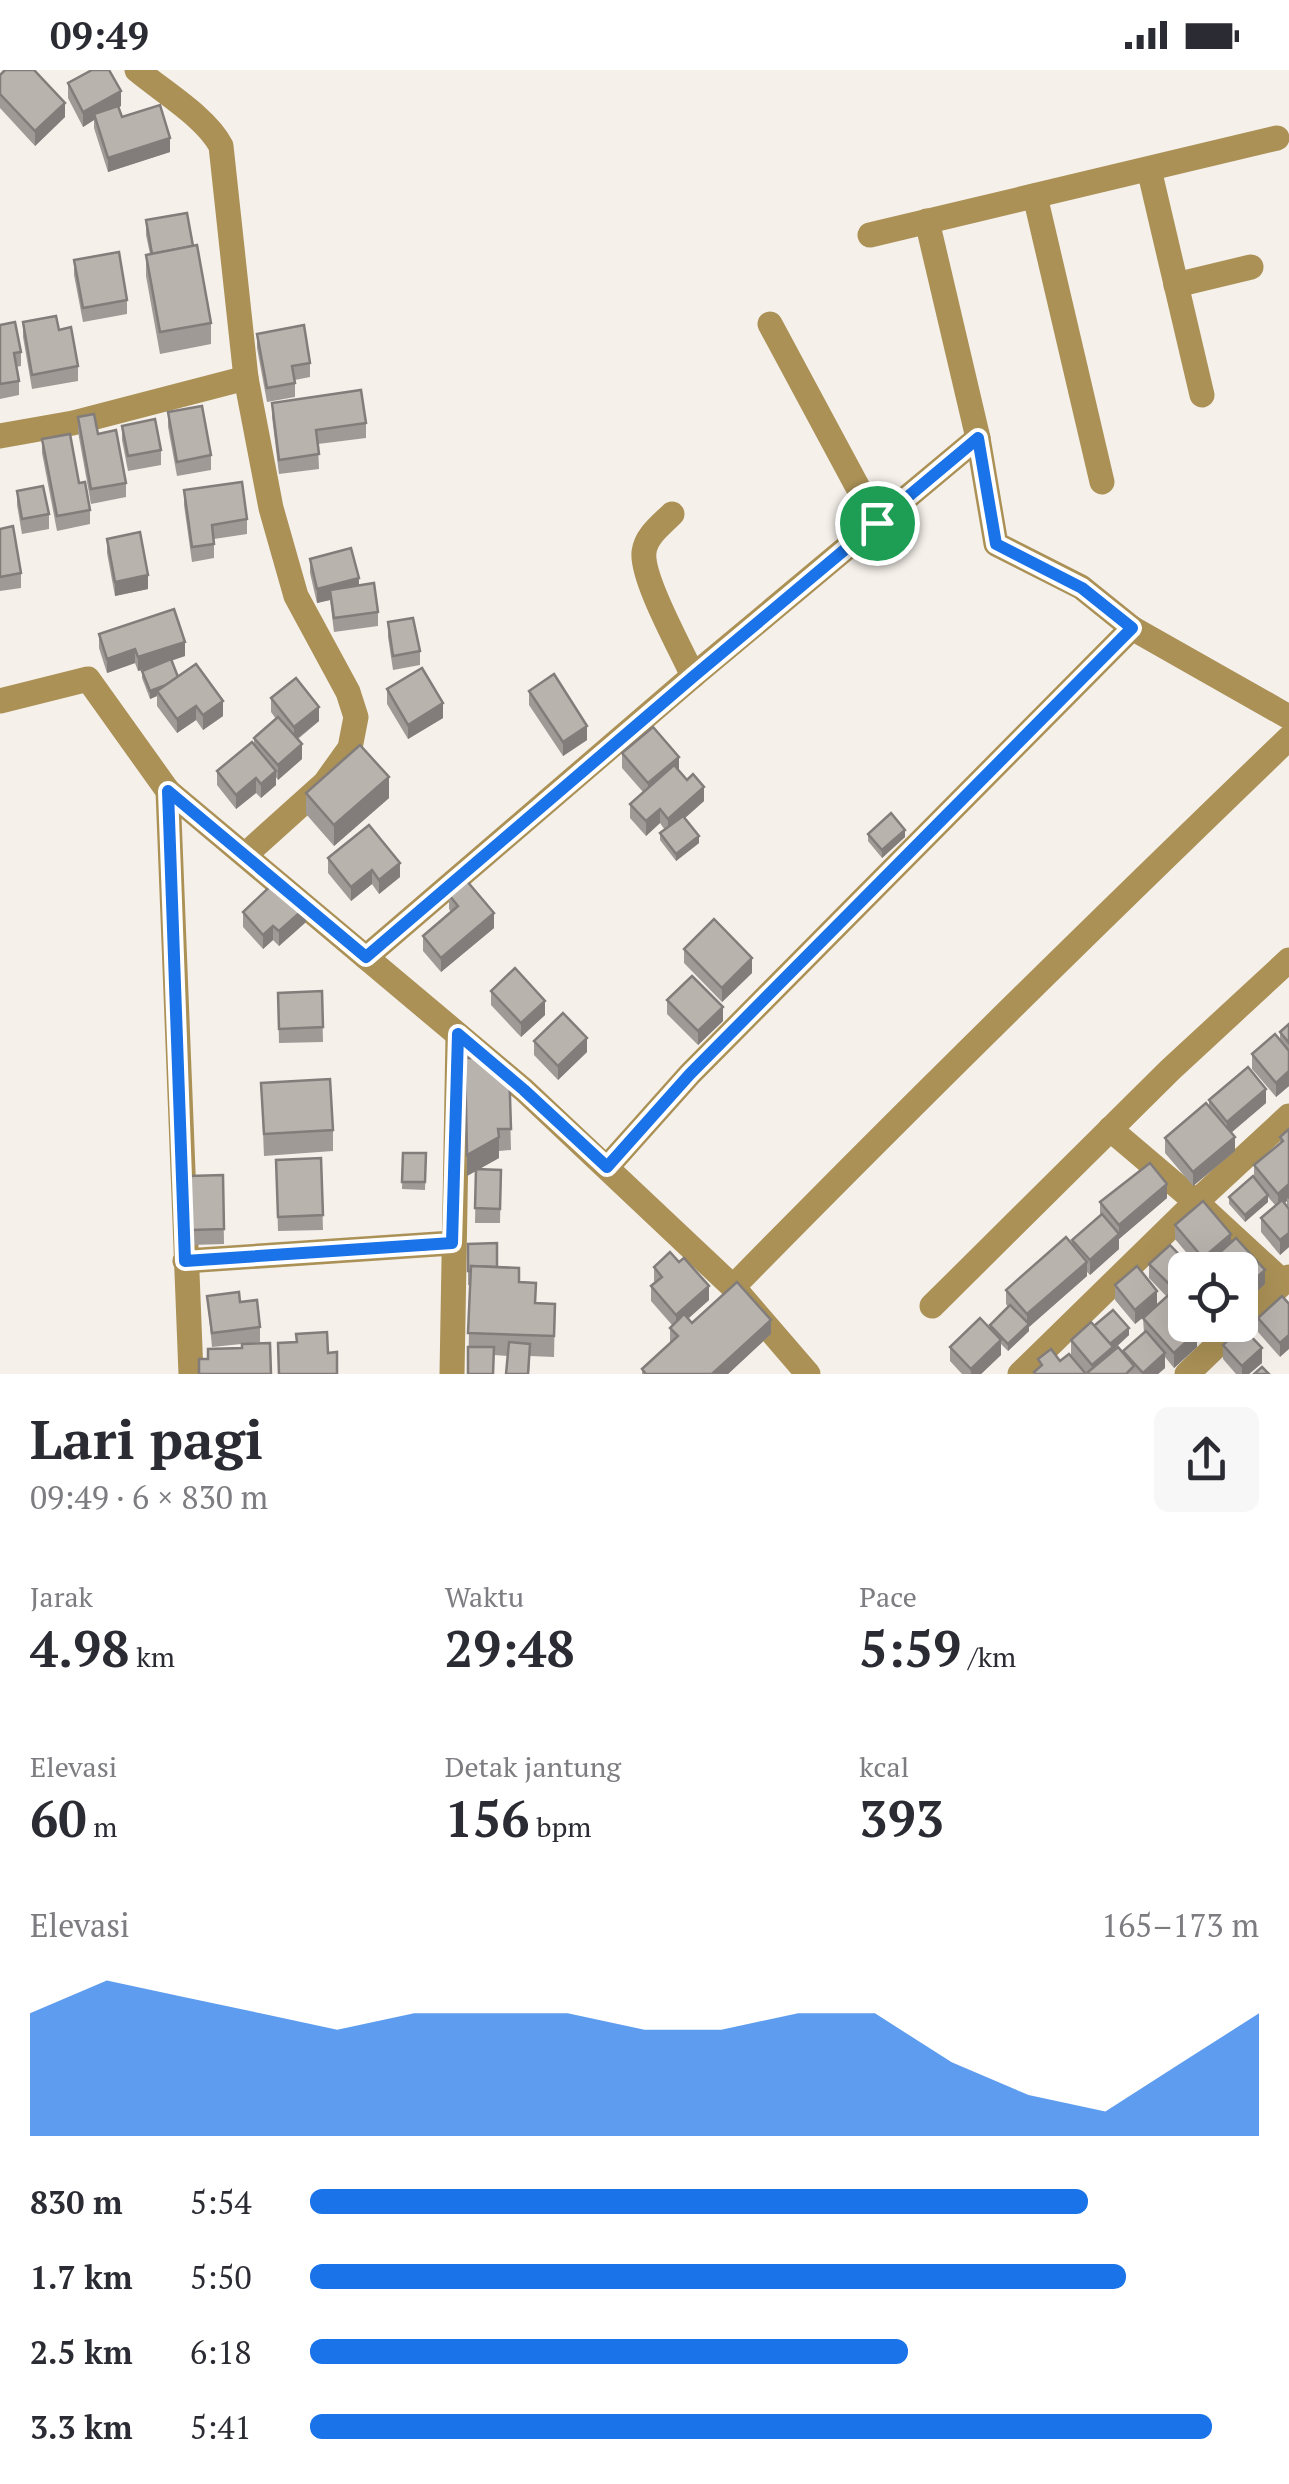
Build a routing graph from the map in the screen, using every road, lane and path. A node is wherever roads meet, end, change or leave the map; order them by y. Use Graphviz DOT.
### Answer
graph roads {
  1 [pos="137,70"];
  2 [pos="1277,138"];
  3 [pos="1149,169"];
  4 [pos="1035,196"];
  5 [pos="927,221"];
  6 [pos="870,235"];
  7 [pos="1251,267"];
  8 [pos="1176,285"];
  9 [pos="770,324"];
  10 [pos="246,378"];
  11 [pos="1202,396"];
  12 [pos="0,436"];
  13 [pos="978,438"];
  14 [pos="1102,482"];
  15 [pos="672,514"];
  16 [pos="877,523"];
  17 [pos="1132,628"];
  18 [pos="694,676"];
  19 [pos="0,701"];
  20 [pos="1289,717"];
  21 [pos="1289,738"];
  22 [pos="168,791"];
  23 [pos="245,855"];
  24 [pos="366,957"];
  25 [pos="1289,960"];
  26 [pos="458,1034"];
  27 [pos="1289,1116"];
  28 [pos="1110,1129"];
  29 [pos="607,1167"];
  30 [pos="1196,1202"];
  31 [pos="452,1243"];
  32 [pos="185,1261"];
  33 [pos="1286,1280"];
  34 [pos="733,1287"];
  35 [pos="932,1306"];
  36 [pos="1258,1306"];
  37 [pos="1220,1342"];
  38 [pos="191,1374"];
  39 [pos="452,1374"];
  40 [pos="808,1374"];
  41 [pos="1020,1374"];
  42 [pos="1187,1374"];
  1 -- 10 [label="street"];
  2 -- 3 [label="street"];
  3 -- 4 [label="street"];
  3 -- 8 [label="street"];
  4 -- 5 [label="street"];
  4 -- 14 [label="street"];
  5 -- 6 [label="street"];
  5 -- 13 [label="street"];
  7 -- 8 [label="street"];
  8 -- 11 [label="street"];
  9 -- 16 [label="street"];
  10 -- 12 [label="street"];
  10 -- 23 [label="street"];
  13 -- 16 [label="street"];
  13 -- 17 [label="street"];
  15 -- 18 [label="street"];
  16 -- 18 [label="street"];
  17 -- 20 [label="street"];
  17 -- 29 [label="street"];
  18 -- 24 [label="street"];
  19 -- 22 [label="street"];
  21 -- 34 [label="street"];
  22 -- 23 [label="street"];
  22 -- 32 [label="street"];
  23 -- 24 [label="street"];
  24 -- 26 [label="street"];
  25 -- 28 [label="street"];
  26 -- 29 [label="street"];
  26 -- 31 [label="street"];
  27 -- 30 [label="street"];
  28 -- 30 [label="street"];
  28 -- 35 [label="street"];
  29 -- 34 [label="street"];
  30 -- 33 [label="street"];
  30 -- 41 [label="street"];
  31 -- 32 [label="street"];
  31 -- 39 [label="street"];
  32 -- 38 [label="street"];
  33 -- 36 [label="street"];
  34 -- 40 [label="street"];
  37 -- 42 [label="street"];
}
